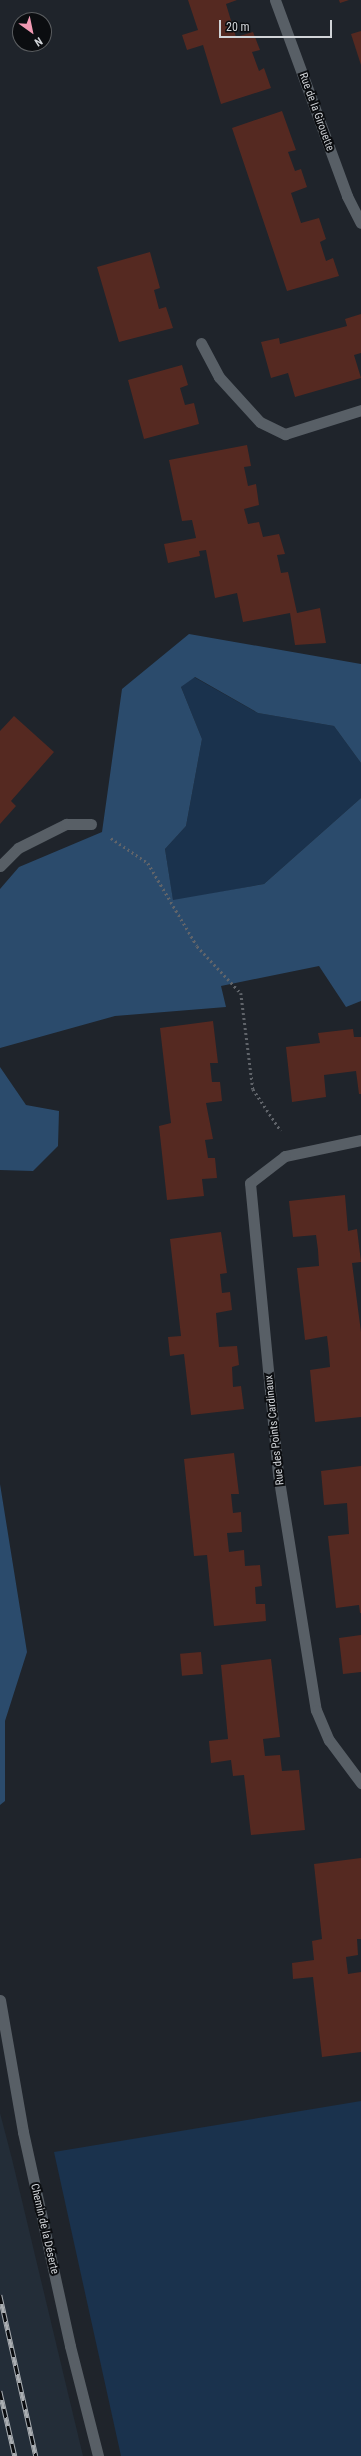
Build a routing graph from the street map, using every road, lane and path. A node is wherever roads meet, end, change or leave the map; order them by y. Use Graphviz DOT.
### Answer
graph roads {
  1 [pos="275,0"];
  2 [pos="361,223"];
  3 [pos="201,343"];
  4 [pos="361,410"];
  5 [pos="91,824"];
  6 [pos="0,866"];
  7 [pos="361,1140"];
  8 [pos="295,1154"];
  9 [pos="361,1783"];
  10 [pos="0,2000"];
  11 [pos="98,2456"];
  1 -- 2 [label="street, Rue de la Girouette"];
  3 -- 4 [label="street"];
  5 -- 6 [label="street"];
  5 -- 8 [label="path"];
  7 -- 8 [label="street, Rue des Points Cardinaux"];
  8 -- 9 [label="street, Rue des Points Cardinaux"];
  10 -- 11 [label="street, Chemin de la Déserte"];
}
